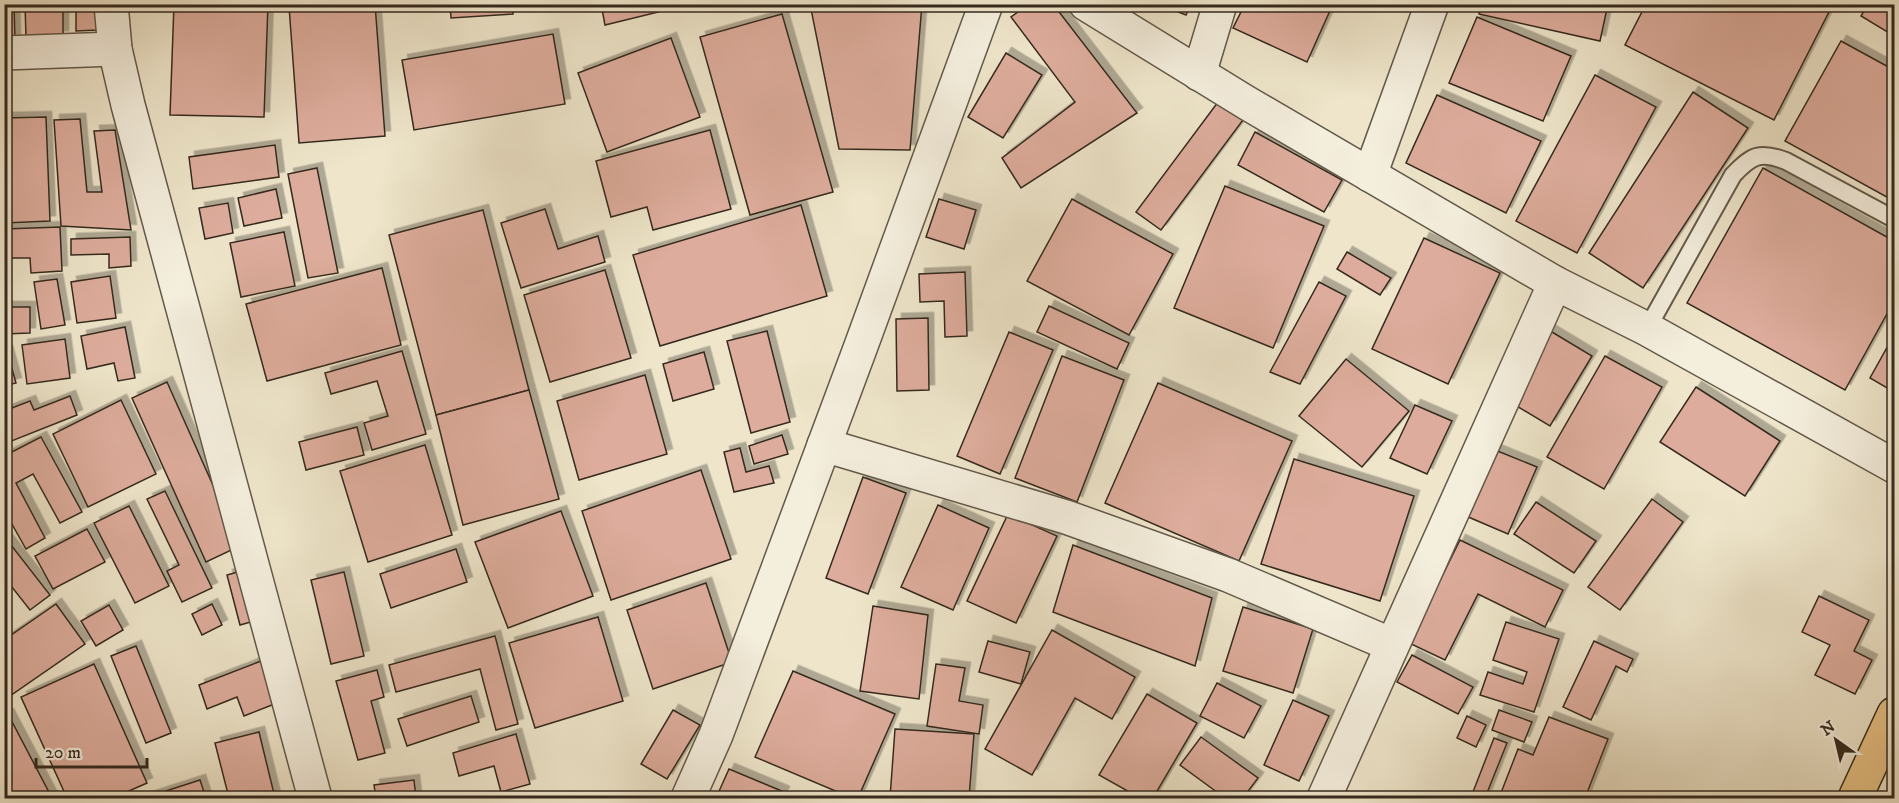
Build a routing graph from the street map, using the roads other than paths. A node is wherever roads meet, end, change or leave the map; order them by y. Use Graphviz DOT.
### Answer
graph roads {
  1 [pos="111,4"];
  2 [pos="986,4"];
  3 [pos="1086,4"];
  4 [pos="1220,4"];
  5 [pos="1432,4"];
  6 [pos="115,49"];
  7 [pos="4,52"];
  8 [pos="1199,74"];
  9 [pos="1370,175"];
  10 [pos="1894,219"];
  11 [pos="1555,283"];
  12 [pos="1647,329"];
  13 [pos="824,445"];
  14 [pos="1894,466"];
  15 [pos="1392,645"];
  16 [pos="1894,714"];
  17 [pos="315,798"];
  18 [pos="688,798"];
  19 [pos="1324,798"];
  20 [pos="1856,798"];
  1 -- 6 [label="street"];
  2 -- 13 [label="street"];
  3 -- 8 [label="street"];
  4 -- 8 [label="street"];
  5 -- 9 [label="street"];
  6 -- 7 [label="street"];
  6 -- 17 [label="street"];
  8 -- 9 [label="street"];
  9 -- 11 [label="street"];
  10 -- 12 [label="lane"];
  11 -- 12 [label="street"];
  11 -- 15 [label="street"];
  12 -- 14 [label="street"];
  13 -- 15 [label="street"];
  13 -- 18 [label="street"];
  15 -- 19 [label="street"];
  16 -- 20 [label="main road"];
}
